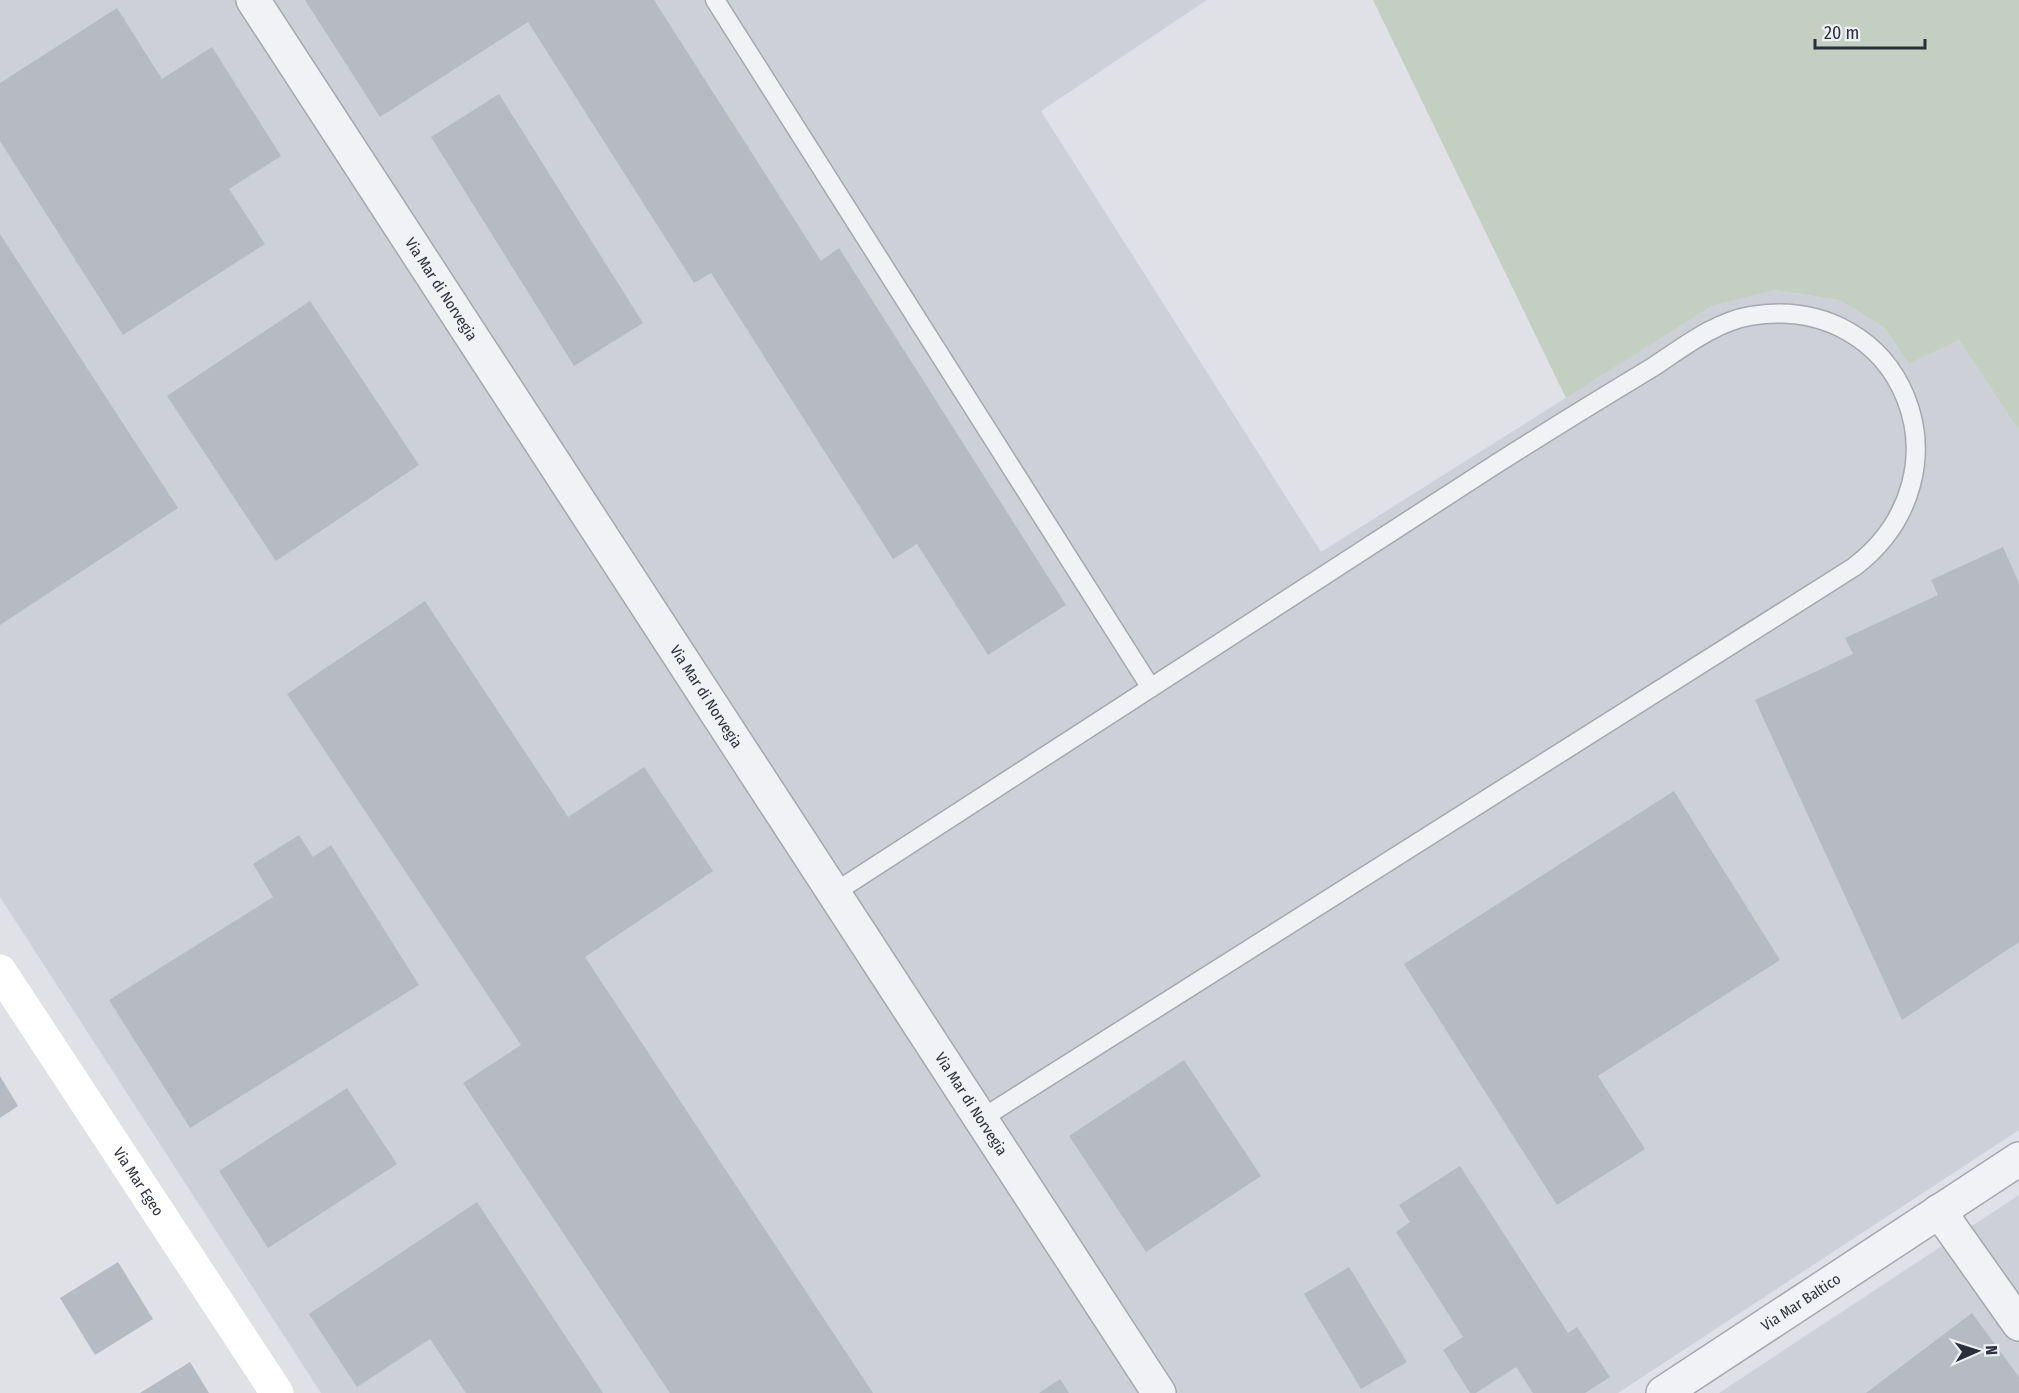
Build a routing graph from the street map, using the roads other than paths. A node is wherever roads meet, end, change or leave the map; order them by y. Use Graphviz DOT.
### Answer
graph roads {
  1 [pos="254,0"];
  2 [pos="715,0"];
  3 [pos="1151,688"];
  4 [pos="834,893"];
  5 [pos="0,971"];
  6 [pos="981,1119"];
  7 [pos="2019,1159"];
  8 [pos="1939,1211"];
  9 [pos="2019,1324"];
  10 [pos="277,1393"];
  11 [pos="1159,1393"];
  12 [pos="1663,1393"];
  1 -- 4 [label="street, Via Mar di Norvegia"];
  2 -- 3 [label="lane"];
  3 -- 4 [label="lane"];
  3 -- 6 [label="lane"];
  4 -- 6 [label="street, Via Mar di Norvegia"];
  5 -- 10 [label="street, Via Mar Egeo"];
  6 -- 11 [label="street, Via Mar di Norvegia"];
  7 -- 8 [label="street, Via Mar Baltico"];
  8 -- 9 [label="street"];
  8 -- 12 [label="street, Via Mar Baltico"];
}
